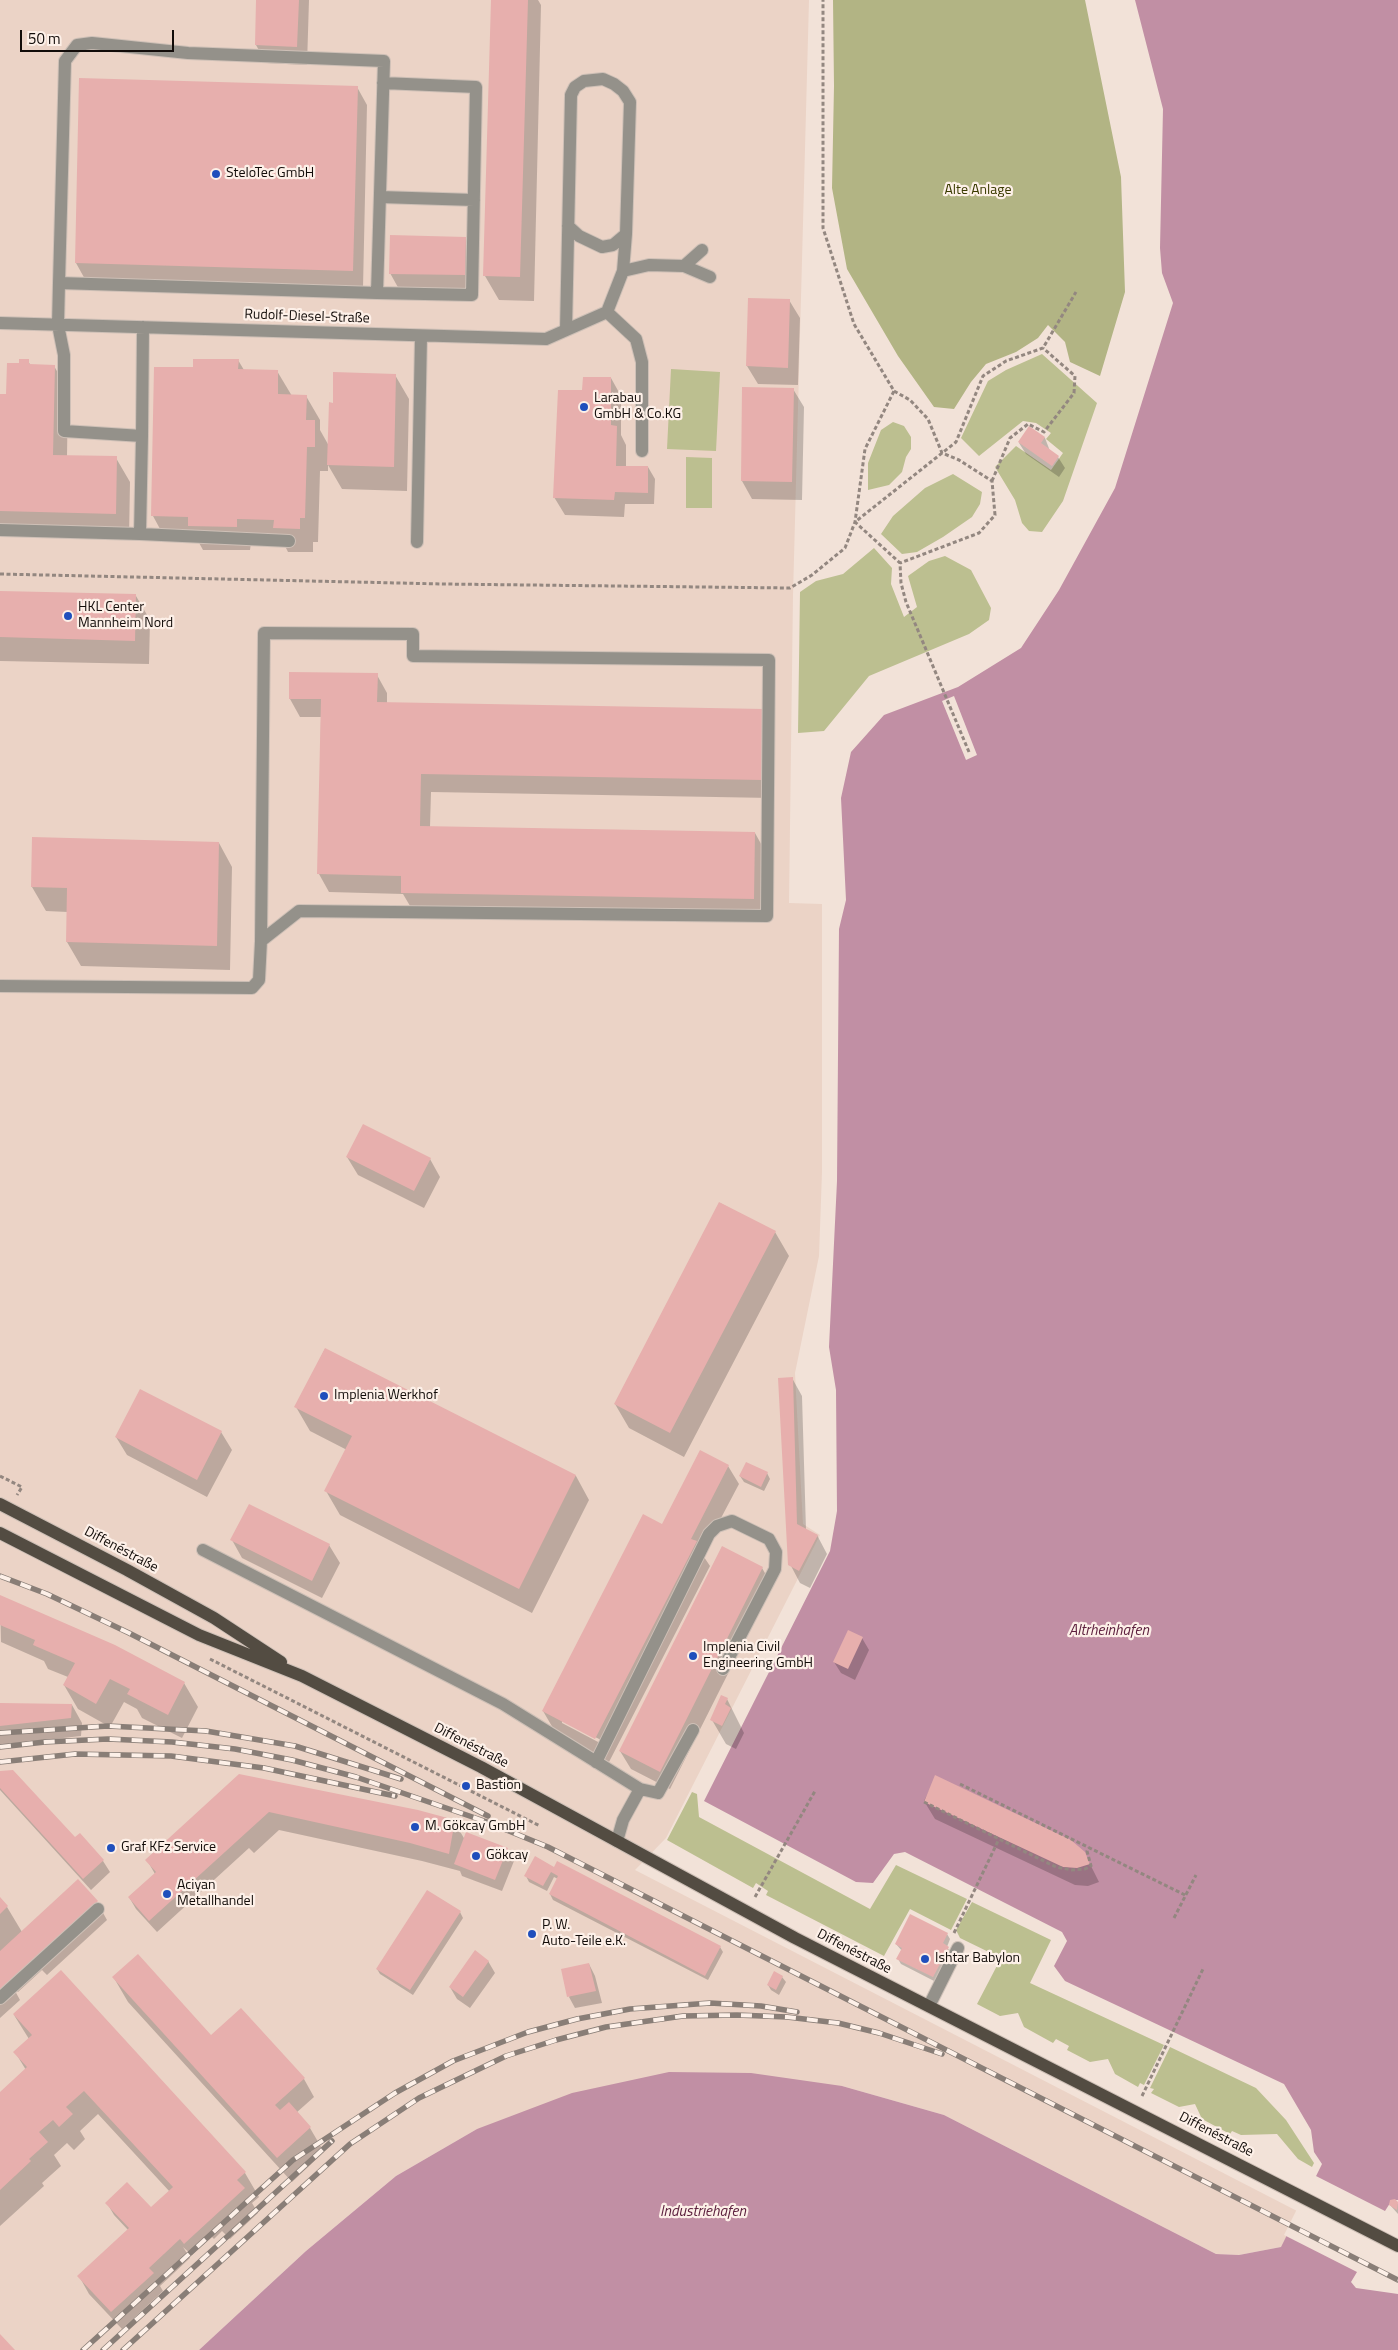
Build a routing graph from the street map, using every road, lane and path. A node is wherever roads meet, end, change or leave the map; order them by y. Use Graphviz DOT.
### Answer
graph roads {
  1 [pos="823,0"];
  2 [pos="383,83"];
  3 [pos="380,197"];
  4 [pos="474,200"];
  5 [pos="568,226"];
  6 [pos="626,234"];
  7 [pos="702,250"];
  8 [pos="684,266"];
  9 [pos="623,271"];
  10 [pos="710,277"];
  11 [pos="59,283"];
  12 [pos="1076,292"];
  13 [pos="378,293"];
  14 [pos="607,312"];
  15 [pos="0,324"];
  16 [pos="58,325"];
  17 [pos="143,328"];
  18 [pos="566,330"];
  19 [pos="421,336"];
  20 [pos="1043,348"];
  21 [pos="894,391"];
  22 [pos="142,436"];
  23 [pos="642,451"];
  24 [pos="942,453"];
  25 [pos="992,482"];
  26 [pos="855,522"];
  27 [pos="0,530"];
  28 [pos="140,534"];
  29 [pos="289,541"];
  30 [pos="416,542"];
  31 [pos="900,563"];
  32 [pos="0,574"];
  33 [pos="969,752"];
  34 [pos="261,941"];
  35 [pos="0,986"];
  36 [pos="0,1476"];
  37 [pos="22,1487"];
  38 [pos="0,1504"];
  39 [pos="0,1533"];
  40 [pos="203,1550"];
  41 [pos="203,1656"];
  42 [pos="723,1670"];
  43 [pos="302,1676"];
  44 [pos="693,1730"];
  45 [pos="596,1762"];
  46 [pos="960,1784"];
  47 [pos="640,1789"];
  48 [pos="815,1790"];
  49 [pos="924,1802"];
  50 [pos="540,1826"];
  51 [pos="999,1839"];
  52 [pos="617,1841"];
  53 [pos="1089,1848"];
  54 [pos="1196,1875"];
  55 [pos="1185,1895"];
  56 [pos="755,1897"];
  57 [pos="98,1909"];
  58 [pos="1174,1918"];
  59 [pos="958,1948"];
  60 [pos="1203,1970"];
  61 [pos="0,1998"];
  62 [pos="929,2006"];
  63 [pos="1142,2096"];
  64 [pos="1398,2246"];
  1 -- 21 [label="path"];
  2 -- 3 [label="street"];
  2 -- 4 [label="street"];
  2 -- 11 [label="street"];
  3 -- 4 [label="street"];
  3 -- 13 [label="street"];
  4 -- 13 [label="street"];
  5 -- 6 [label="street"];
  5 -- 6 [label="street"];
  5 -- 18 [label="street"];
  6 -- 9 [label="street"];
  7 -- 8 [label="street"];
  8 -- 9 [label="street"];
  8 -- 10 [label="street"];
  9 -- 14 [label="street"];
  11 -- 13 [label="street"];
  11 -- 16 [label="street"];
  12 -- 20 [label="path"];
  14 -- 18 [label="street, Rudolf-Diesel-Straße"];
  14 -- 23 [label="street"];
  15 -- 16 [label="street, Rudolf-Diesel-Straße"];
  16 -- 17 [label="street, Rudolf-Diesel-Straße"];
  16 -- 22 [label="street"];
  17 -- 19 [label="street, Rudolf-Diesel-Straße"];
  17 -- 22 [label="street"];
  18 -- 19 [label="street, Rudolf-Diesel-Straße"];
  19 -- 30 [label="street"];
  20 -- 24 [label="path"];
  20 -- 25 [label="path"];
  21 -- 24 [label="path"];
  21 -- 26 [label="path"];
  22 -- 28 [label="street"];
  24 -- 25 [label="path"];
  24 -- 26 [label="path"];
  25 -- 31 [label="path"];
  26 -- 31 [label="path"];
  26 -- 32 [label="path"];
  27 -- 28 [label="street"];
  28 -- 29 [label="street"];
  31 -- 33 [label="path"];
  34 -- 34 [label="street"];
  34 -- 35 [label="street"];
  36 -- 37 [label="path"];
  38 -- 43 [label="main road, Diffenéstraße"];
  39 -- 43 [label="main road, Diffenéstraße"];
  40 -- 45 [label="street"];
  41 -- 50 [label="path"];
  42 -- 45 [label="street"];
  43 -- 52 [label="main road, Diffenéstraße"];
  44 -- 47 [label="street"];
  45 -- 47 [label="street"];
  46 -- 53 [label="path"];
  47 -- 52 [label="street"];
  48 -- 56 [label="path"];
  49 -- 51 [label="path"];
  51 -- 53 [label="path"];
  51 -- 59 [label="path"];
  52 -- 62 [label="main road, Diffenéstraße"];
  53 -- 55 [label="path"];
  54 -- 55 [label="path"];
  55 -- 58 [label="path"];
  57 -- 61 [label="street"];
  59 -- 62 [label="street"];
  60 -- 63 [label="path"];
  62 -- 64 [label="main road, Diffenéstraße"];
}
